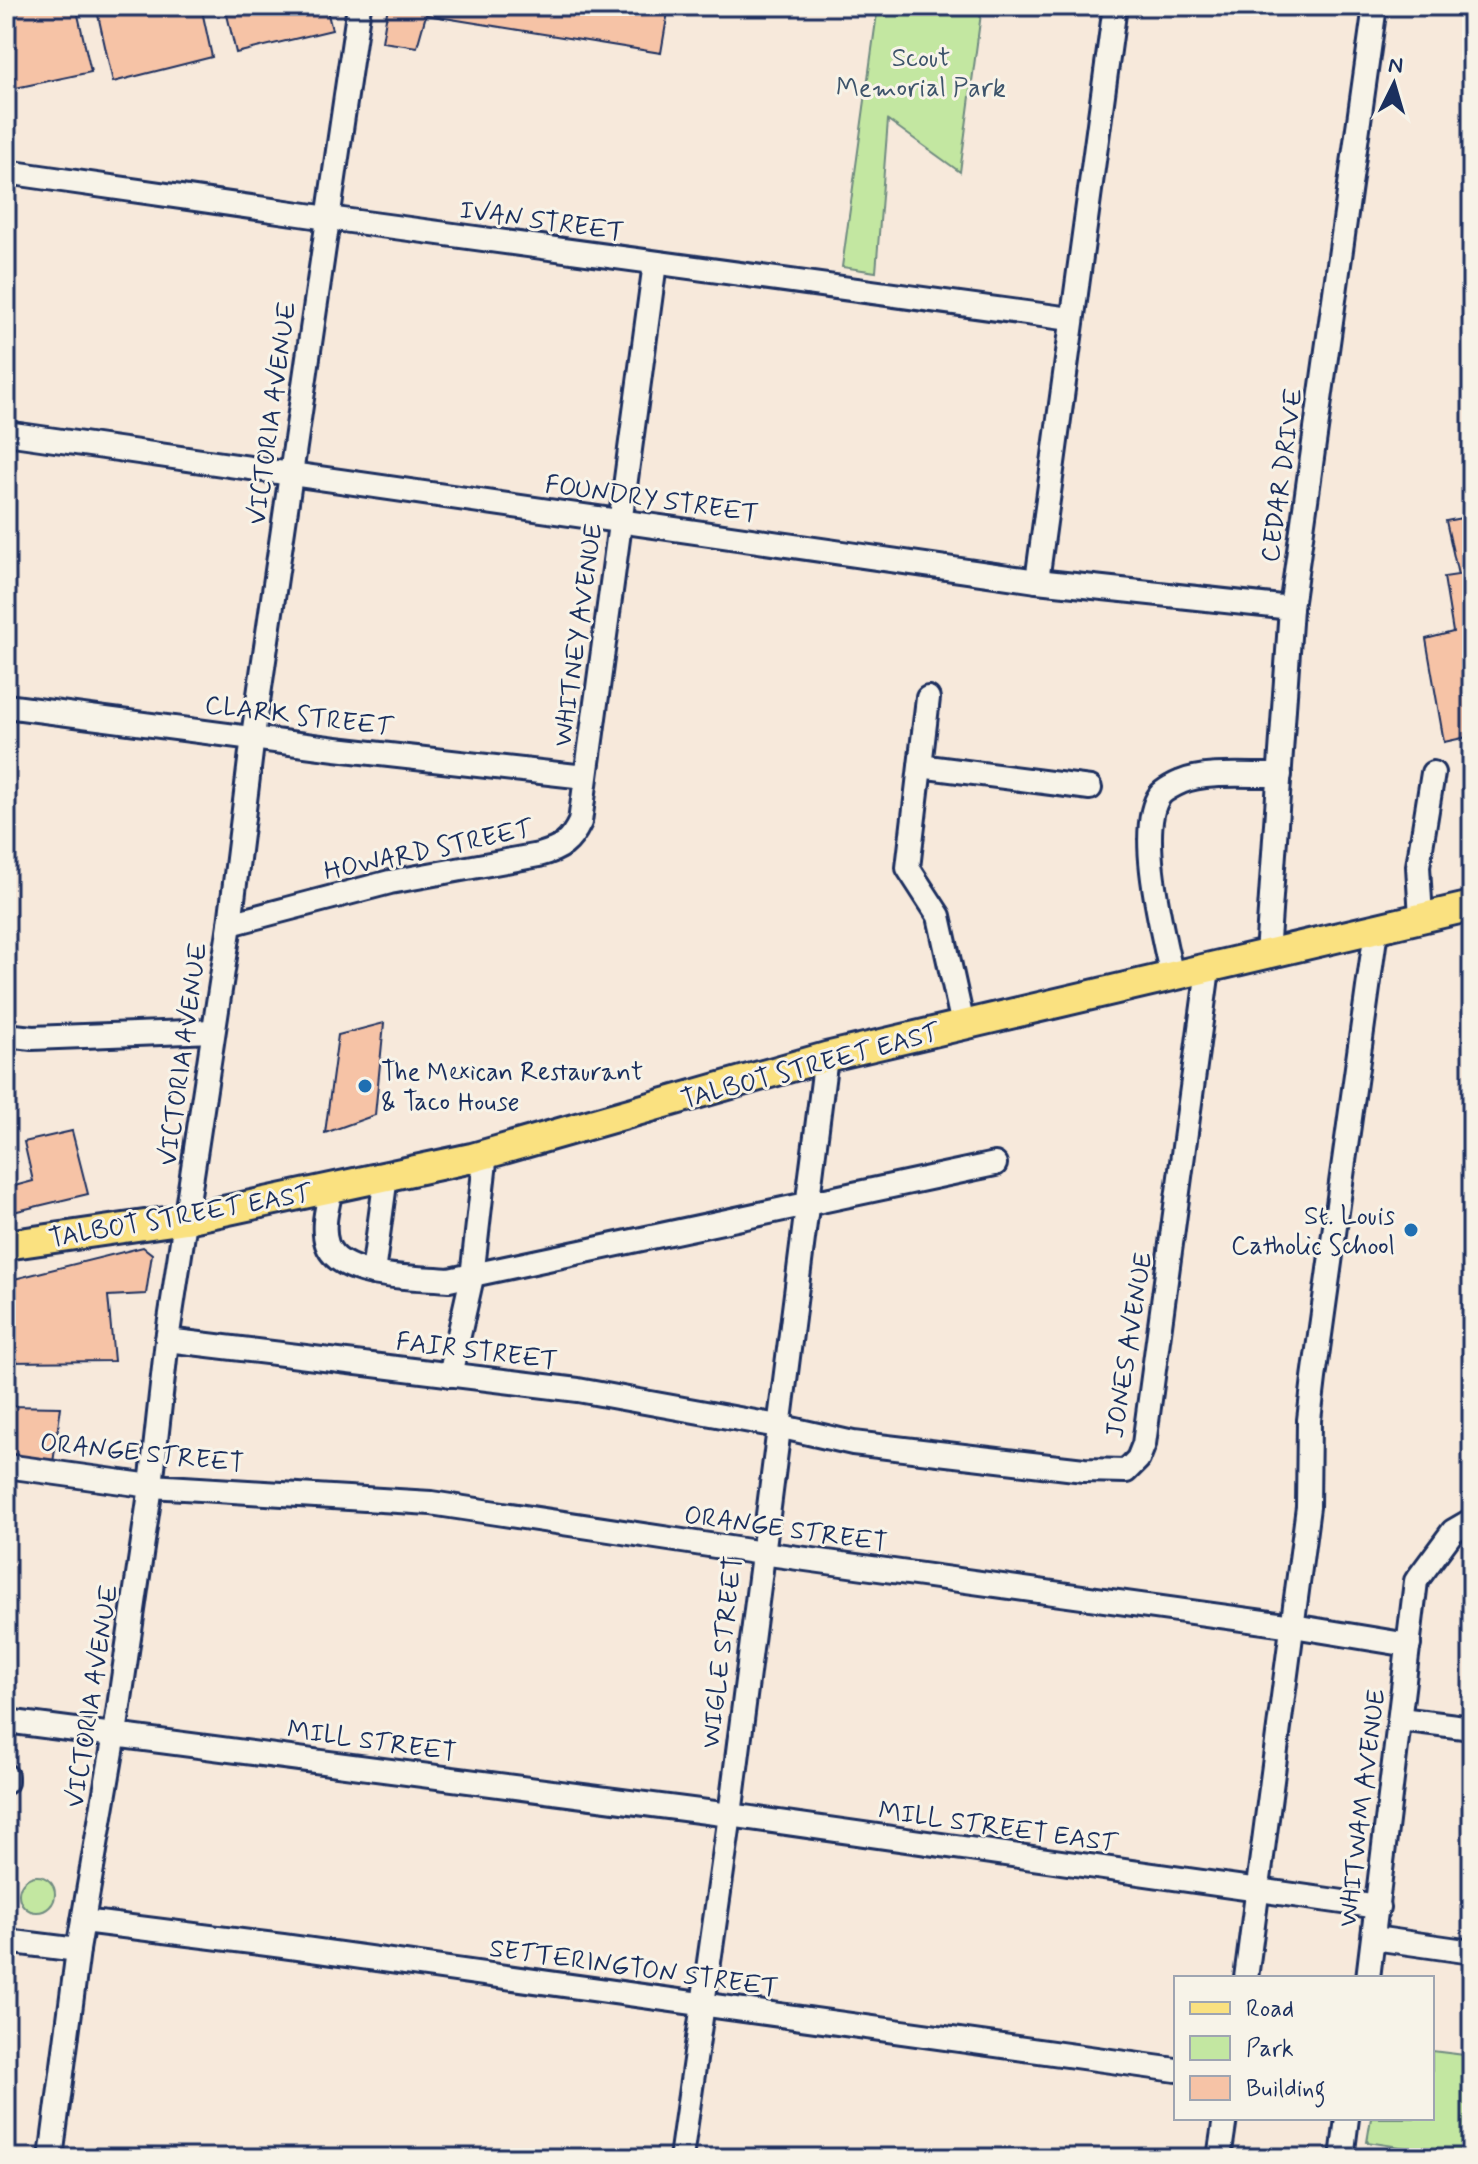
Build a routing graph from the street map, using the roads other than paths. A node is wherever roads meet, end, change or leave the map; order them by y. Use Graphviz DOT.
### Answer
graph roads {
  1 [pos="359,6"];
  2 [pos="1115,6"];
  3 [pos="1375,6"];
  4 [pos="6,172"];
  5 [pos="328,218"];
  6 [pos="655,263"];
  7 [pos="1071,319"];
  8 [pos="6,433"];
  9 [pos="290,475"];
  10 [pos="621,523"];
  11 [pos="1037,581"];
  12 [pos="1291,608"];
  13 [pos="928,698"];
  14 [pos="6,706"];
  15 [pos="253,736"];
  16 [pos="920,766"];
  17 [pos="1433,773"];
  18 [pos="1280,775"];
  19 [pos="585,777"];
  20 [pos="1090,788"];
  21 [pos="1472,906"];
  22 [pos="1421,918"];
  23 [pos="230,924"];
  24 [pos="1376,930"];
  25 [pos="1267,954"];
  26 [pos="1208,969"];
  27 [pos="1172,977"];
  28 [pos="963,1025"];
  29 [pos="213,1031"];
  30 [pos="6,1035"];
  31 [pos="826,1057"];
  32 [pos="486,1153"];
  33 [pos="995,1164"];
  34 [pos="386,1176"];
  35 [pos="331,1188"];
  36 [pos="806,1203"];
  37 [pos="186,1219"];
  38 [pos="6,1245"];
  39 [pos="373,1273"];
  40 [pos="472,1277"];
  41 [pos="167,1340"];
  42 [pos="450,1375"];
  43 [pos="778,1426"];
  44 [pos="6,1466"];
  45 [pos="151,1486"];
  46 [pos="1472,1520"];
  47 [pos="762,1553"];
  48 [pos="1293,1626"];
  49 [pos="1409,1645"];
  50 [pos="1400,1719"];
  51 [pos="6,1721"];
  52 [pos="1472,1728"];
  53 [pos="115,1734"];
  54 [pos="730,1815"];
  55 [pos="1259,1891"];
  56 [pos="1378,1907"];
  57 [pos="83,1921"];
  58 [pos="1374,1938"];
  59 [pos="6,1941"];
  60 [pos="78,1950"];
  61 [pos="1472,1952"];
  62 [pos="1246,1976"];
  63 [pos="1368,1976"];
  64 [pos="702,2005"];
  65 [pos="1174,2070"];
  66 [pos="1225,2120"];
  67 [pos="1347,2120"];
  68 [pos="51,2158"];
  69 [pos="681,2158"];
  70 [pos="1219,2158"];
  71 [pos="1342,2158"];
  1 -- 5 [label="street, VICTORIA AVENUE"];
  2 -- 7 [label="street"];
  3 -- 12 [label="street, CEDAR DRIVE"];
  4 -- 5 [label="street, IVAN STREET"];
  5 -- 6 [label="street, IVAN STREET"];
  5 -- 9 [label="street, VICTORIA AVENUE"];
  6 -- 7 [label="street, IVAN STREET"];
  6 -- 10 [label="street, WHITNEY AVENUE"];
  7 -- 11 [label="street"];
  8 -- 9 [label="street, FOUNDRY STREET"];
  9 -- 10 [label="street, FOUNDRY STREET"];
  9 -- 15 [label="street, VICTORIA AVENUE"];
  10 -- 11 [label="street, FOUNDRY STREET"];
  10 -- 19 [label="street, WHITNEY AVENUE"];
  11 -- 12 [label="street, FOUNDRY STREET"];
  12 -- 18 [label="street, CEDAR DRIVE"];
  13 -- 16 [label="street"];
  14 -- 15 [label="street, CLARK STREET"];
  15 -- 19 [label="street, CLARK STREET"];
  15 -- 23 [label="street, VICTORIA AVENUE"];
  16 -- 20 [label="street"];
  16 -- 28 [label="street"];
  17 -- 22 [label="street"];
  18 -- 25 [label="street, CEDAR DRIVE"];
  18 -- 27 [label="street"];
  19 -- 23 [label="street, HOWARD STREET"];
  21 -- 22 [label="main road, TALBOT STREET EAST"];
  22 -- 24 [label="main road, TALBOT STREET EAST"];
  23 -- 29 [label="street, VICTORIA AVENUE"];
  24 -- 25 [label="main road, TALBOT STREET EAST"];
  24 -- 48 [label="street"];
  25 -- 26 [label="main road, TALBOT STREET EAST"];
  26 -- 27 [label="main road, TALBOT STREET EAST"];
  26 -- 43 [label="street, JONES AVENUE"];
  27 -- 28 [label="main road, TALBOT STREET EAST"];
  28 -- 31 [label="main road, TALBOT STREET EAST"];
  29 -- 30 [label="street"];
  29 -- 37 [label="street, VICTORIA AVENUE"];
  31 -- 32 [label="main road, TALBOT STREET EAST"];
  31 -- 36 [label="street, WIGLE STREET"];
  32 -- 34 [label="main road, TALBOT STREET EAST"];
  32 -- 40 [label="street"];
  33 -- 36 [label="street"];
  34 -- 35 [label="main road, TALBOT STREET EAST"];
  34 -- 39 [label="street"];
  35 -- 37 [label="main road, TALBOT STREET EAST"];
  35 -- 39 [label="street"];
  36 -- 40 [label="street"];
  36 -- 43 [label="street, WIGLE STREET"];
  37 -- 38 [label="main road, TALBOT STREET EAST"];
  37 -- 41 [label="street, VICTORIA AVENUE"];
  39 -- 40 [label="street"];
  40 -- 42 [label="street"];
  41 -- 42 [label="street, FAIR STREET"];
  41 -- 45 [label="street, VICTORIA AVENUE"];
  42 -- 43 [label="street, FAIR STREET"];
  43 -- 47 [label="street, WIGLE STREET"];
  44 -- 45 [label="street, ORANGE STREET"];
  45 -- 47 [label="street, ORANGE STREET"];
  45 -- 53 [label="street, VICTORIA AVENUE"];
  46 -- 49 [label="street"];
  47 -- 48 [label="street, ORANGE STREET"];
  47 -- 54 [label="street, WIGLE STREET"];
  48 -- 49 [label="street, ORANGE STREET"];
  48 -- 55 [label="street"];
  49 -- 50 [label="street, WHITWAM AVENUE"];
  50 -- 52 [label="street"];
  50 -- 56 [label="street, WHITWAM AVENUE"];
  51 -- 53 [label="street, MILL STREET"];
  53 -- 54 [label="street, MILL STREET"];
  53 -- 57 [label="street, VICTORIA AVENUE"];
  54 -- 55 [label="street, MILL STREET EAST"];
  54 -- 64 [label="street, WIGLE STREET"];
  55 -- 56 [label="street"];
  55 -- 62 [label="street"];
  56 -- 58 [label="street, WHITWAM AVENUE"];
  57 -- 60 [label="street, VICTORIA AVENUE"];
  57 -- 64 [label="street, SETTERINGTON STREET"];
  58 -- 61 [label="street"];
  58 -- 63 [label="street, WHITWAM AVENUE"];
  59 -- 60 [label="street"];
  60 -- 68 [label="street, VICTORIA AVENUE"];
  64 -- 65 [label="street, SETTERINGTON STREET"];
  64 -- 69 [label="street, WIGLE STREET"];
  66 -- 70 [label="street"];
  67 -- 71 [label="street"];
}
